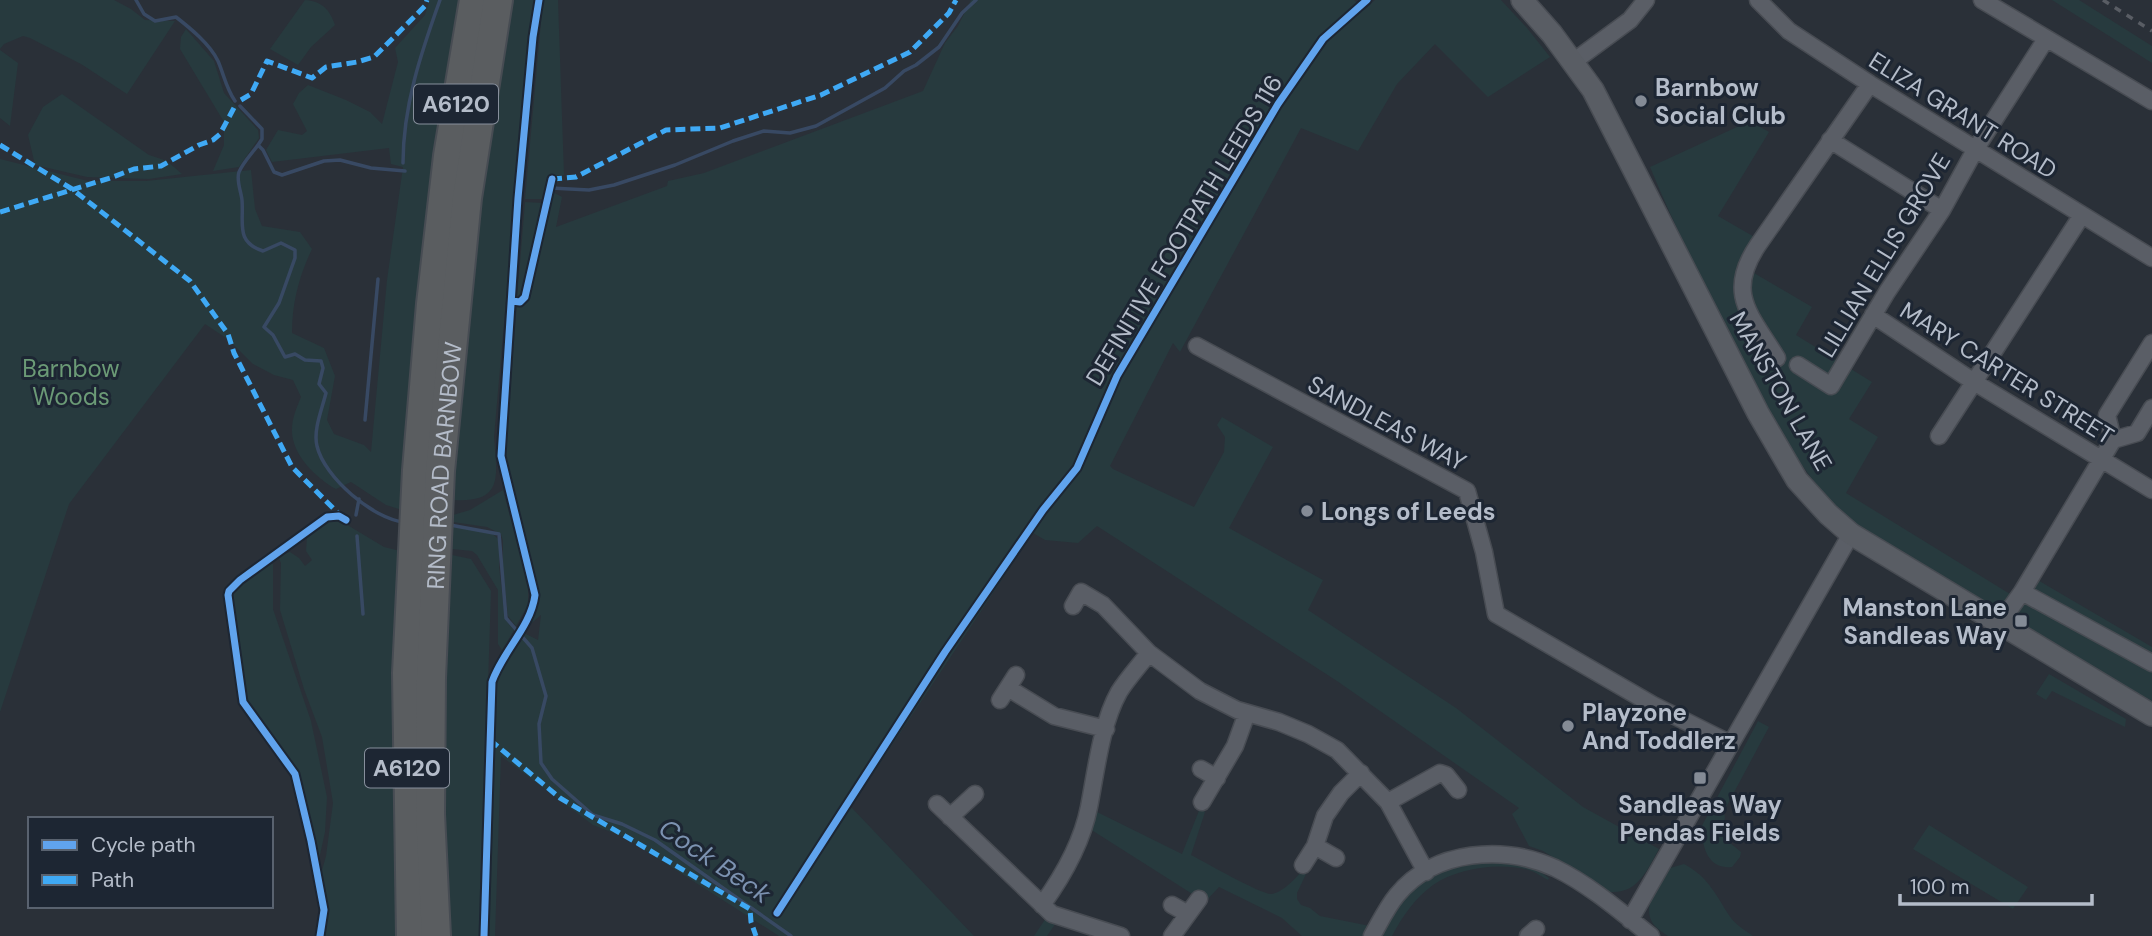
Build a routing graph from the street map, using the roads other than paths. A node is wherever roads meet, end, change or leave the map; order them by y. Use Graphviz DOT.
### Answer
graph roads {
  1 [pos="474,0"];
  2 [pos="498,0"];
  3 [pos="1646,0"];
  4 [pos="1758,0"];
  5 [pos="1982,0"];
  6 [pos="1527,2"];
  7 [pos="2046,40"];
  8 [pos="1573,62"];
  9 [pos="1870,85"];
  10 [pos="2152,101"];
  11 [pos="1830,140"];
  12 [pos="1975,150"];
  13 [pos="1942,209"];
  14 [pos="2082,215"];
  15 [pos="2152,258"];
  16 [pos="1873,315"];
  17 [pos="2152,343"];
  18 [pos="1197,346"];
  19 [pos="1777,358"];
  20 [pos="1798,365"];
  21 [pos="1974,382"];
  22 [pos="2152,408"];
  23 [pos="1939,436"];
  24 [pos="2113,440"];
  25 [pos="2102,459"];
  26 [pos="428,471"];
  27 [pos="2152,490"];
  28 [pos="1851,534"];
  29 [pos="2022,592"];
  30 [pos="422,600"];
  31 [pos="1073,606"];
  32 [pos="2000,623"];
  33 [pos="1149,653"];
  34 [pos="2152,663"];
  35 [pos="1008,688"];
  36 [pos="1247,713"];
  37 [pos="2152,715"];
  38 [pos="1106,729"];
  39 [pos="1731,744"];
  40 [pos="1201,769"];
  41 [pos="1362,773"];
  42 [pos="1217,778"];
  43 [pos="1458,790"];
  44 [pos="975,794"];
  45 [pos="1202,802"];
  46 [pos="1388,802"];
  47 [pos="937,804"];
  48 [pos="950,817"];
  49 [pos="1315,846"];
  50 [pos="1336,858"];
  51 [pos="1303,865"];
  52 [pos="1426,872"];
  53 [pos="1199,899"];
  54 [pos="1042,905"];
  55 [pos="1172,905"];
  56 [pos="1188,914"];
  57 [pos="1630,920"];
  58 [pos="1118,935"];
  59 [pos="411,936"];
  60 [pos="436,936"];
  61 [pos="1172,936"];
  62 [pos="1372,936"];
  63 [pos="1651,936"];
  1 -- 26 [label="highway, RING ROAD BARNBOW / A6120"];
  2 -- 26 [label="highway, RING ROAD BARNBOW / A6120"];
  3 -- 8 [label="street"];
  4 -- 9 [label="street, ELIZA GRANT ROAD"];
  5 -- 7 [label="street"];
  6 -- 8 [label="street, MANSTON LANE"];
  7 -- 10 [label="street"];
  7 -- 12 [label="street, LILLIAN ELLIS GROVE"];
  8 -- 28 [label="street, MANSTON LANE"];
  9 -- 11 [label="street"];
  9 -- 12 [label="street, ELIZA GRANT ROAD"];
  11 -- 13 [label="street"];
  11 -- 19 [label="street"];
  12 -- 13 [label="street, LILLIAN ELLIS GROVE"];
  12 -- 14 [label="street, ELIZA GRANT ROAD"];
  13 -- 16 [label="street, LILLIAN ELLIS GROVE"];
  14 -- 15 [label="street, ELIZA GRANT ROAD"];
  14 -- 21 [label="street"];
  16 -- 20 [label="street, LILLIAN ELLIS GROVE"];
  16 -- 21 [label="street, MARY CARTER STREET"];
  17 -- 24 [label="street"];
  18 -- 39 [label="street, SANDLEAS WAY"];
  21 -- 23 [label="street"];
  21 -- 25 [label="street, MARY CARTER STREET"];
  22 -- 24 [label="street"];
  24 -- 25 [label="street"];
  25 -- 27 [label="street, MARY CARTER STREET"];
  25 -- 29 [label="street"];
  26 -- 30 [label="highway, RING ROAD BARNBOW / A6120"];
  28 -- 32 [label="street, MANSTON LANE"];
  28 -- 39 [label="street"];
  29 -- 32 [label="street"];
  29 -- 34 [label="street"];
  30 -- 59 [label="highway, RING ROAD BARNBOW / A6120"];
  30 -- 60 [label="highway, RING ROAD BARNBOW / A6120"];
  31 -- 33 [label="street"];
  32 -- 37 [label="street, MANSTON LANE"];
  33 -- 36 [label="street"];
  33 -- 38 [label="street"];
  35 -- 38 [label="street"];
  36 -- 41 [label="street"];
  36 -- 42 [label="street"];
  38 -- 54 [label="street"];
  39 -- 57 [label="street"];
  40 -- 42 [label="street"];
  41 -- 46 [label="street"];
  41 -- 49 [label="street"];
  42 -- 45 [label="street"];
  43 -- 46 [label="street"];
  44 -- 48 [label="street"];
  46 -- 52 [label="street"];
  47 -- 48 [label="street"];
  48 -- 54 [label="street"];
  49 -- 50 [label="street"];
  49 -- 51 [label="street"];
  52 -- 57 [label="street"];
  52 -- 62 [label="street"];
  53 -- 56 [label="street"];
  54 -- 58 [label="street"];
  55 -- 56 [label="street"];
  56 -- 61 [label="street"];
  57 -- 63 [label="street"];
}
